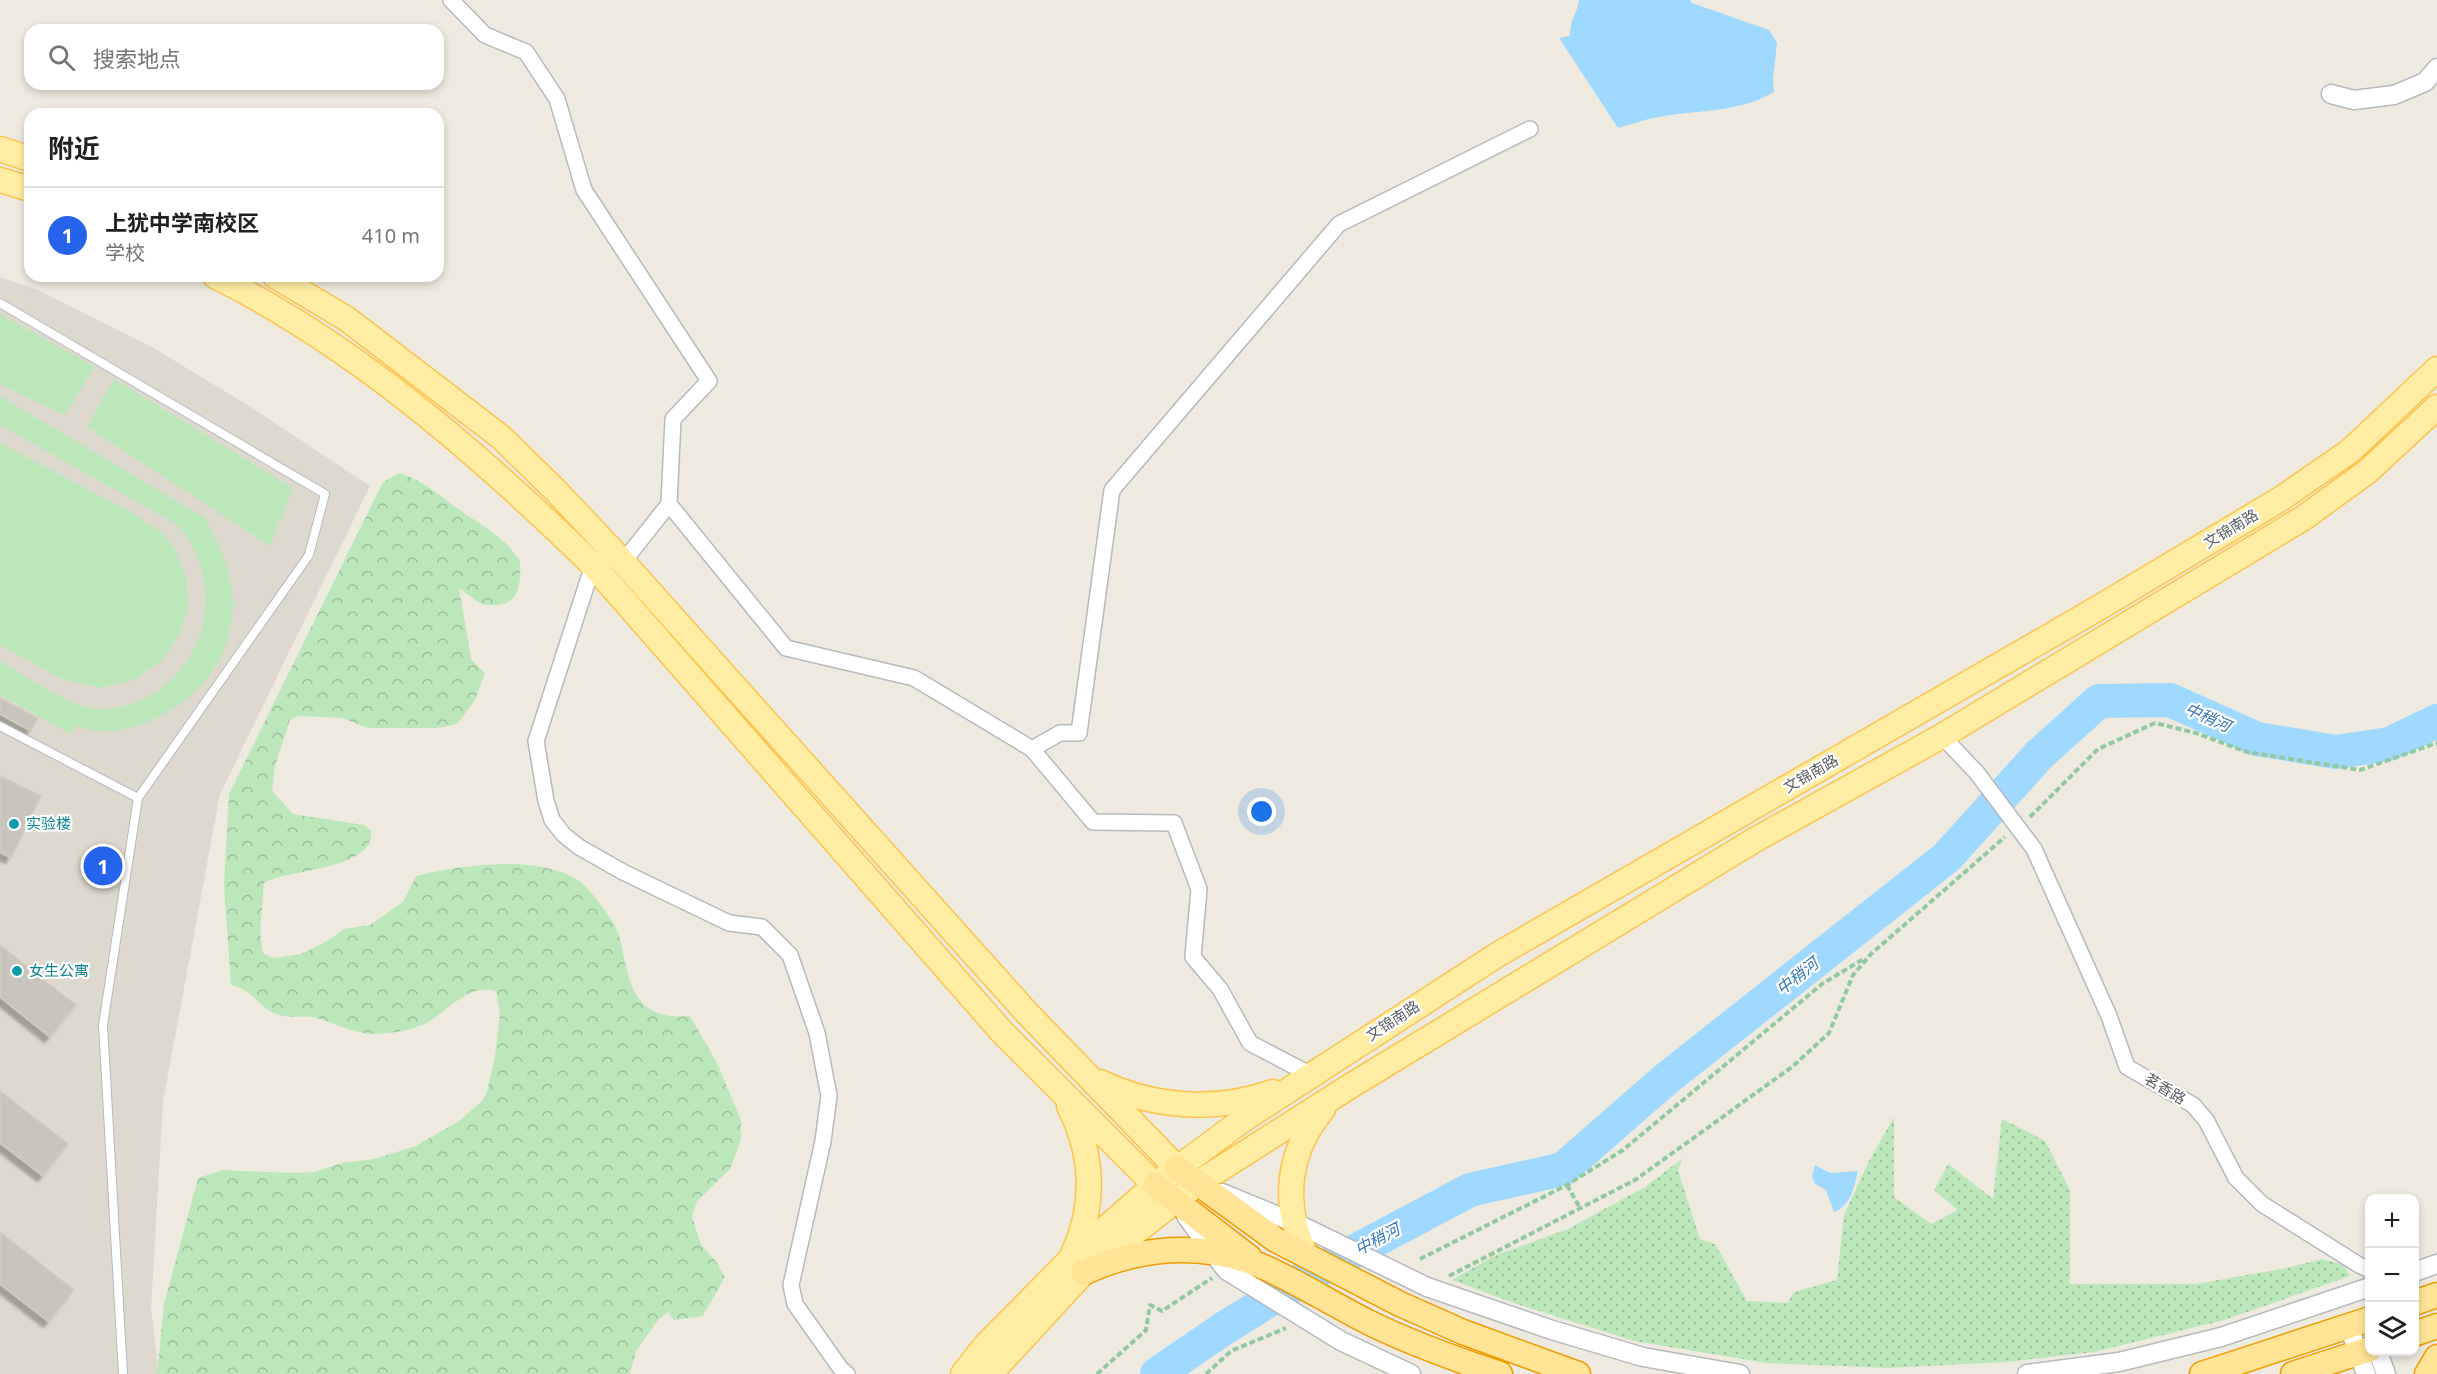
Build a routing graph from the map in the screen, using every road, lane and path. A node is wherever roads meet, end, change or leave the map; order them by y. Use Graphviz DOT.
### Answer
graph roads {
  1 [pos="451,0"];
  2 [pos="2437,68"];
  3 [pos="2331,94"];
  4 [pos="1530,129"];
  5 [pos="0,149"];
  6 [pos="24,157"];
  7 [pos="0,180"];
  8 [pos="24,187"];
  9 [pos="225,282"];
  10 [pos="285,282"];
  11 [pos="0,303"];
  12 [pos="2437,369"];
  13 [pos="2437,408"];
  14 [pos="669,504"];
  15 [pos="623,562"];
  16 [pos="593,565"];
  17 [pos="0,726"];
  18 [pos="1942,736"];
  19 [pos="2437,743"];
  20 [pos="1032,749"];
  21 [pos="138,798"];
  22 [pos="2017,827"];
  23 [pos="1871,954"];
  24 [pos="1311,1075"];
  25 [pos="1089,1077"];
  26 [pos="1352,1085"];
  27 [pos="1058,1088"];
  28 [pos="1177,1168"];
  29 [pos="1198,1183"];
  30 [pos="1155,1185"];
  31 [pos="1567,1185"];
  32 [pos="1174,1200"];
  33 [pos="1580,1208"];
  34 [pos="1297,1223"];
  35 [pos="1305,1254"];
  36 [pos="1420,1259"];
  37 [pos="1220,1261"];
  38 [pos="2437,1264"];
  39 [pos="1077,1266"];
  40 [pos="1261,1266"];
  41 [pos="2365,1268"];
  42 [pos="2419,1271"];
  43 [pos="1427,1287"];
  44 [pos="2365,1289"];
  45 [pos="2437,1295"];
  46 [pos="2418,1302"];
  47 [pos="1306,1319"];
  48 [pos="2364,1324"];
  49 [pos="2437,1326"];
  50 [pos="2419,1333"];
  51 [pos="2368,1357"];
  52 [pos="123,1374"];
  53 [pos="847,1374"];
  54 [pos="963,1374"];
  55 [pos="990,1374"];
  56 [pos="1097,1374"];
  57 [pos="1206,1374"];
  58 [pos="1411,1374"];
  59 [pos="1500,1374"];
  60 [pos="1578,1374"];
  61 [pos="1740,1374"];
  62 [pos="2026,1374"];
  63 [pos="2202,1374"];
  64 [pos="2294,1374"];
  65 [pos="2385,1374"];
  1 -- 14 [label="street"];
  2 -- 3 [label="street"];
  4 -- 20 [label="street"];
  5 -- 6 [label="main road"];
  7 -- 8 [label="main road"];
  9 -- 16 [label="main road"];
  10 -- 15 [label="main road"];
  11 -- 21 [label="lane"];
  12 -- 24 [label="main road, 文锦南路"];
  13 -- 18 [label="main road, 文锦南路"];
  14 -- 15 [label="street"];
  14 -- 20 [label="street"];
  15 -- 25 [label="main road"];
  16 -- 27 [label="main road"];
  16 -- 53 [label="street"];
  17 -- 21 [label="lane"];
  18 -- 22 [label="street, 茗香路, bridge"];
  18 -- 26 [label="main road, 文锦南路"];
  19 -- 22 [label="path"];
  20 -- 24 [label="street"];
  21 -- 52 [label="lane"];
  22 -- 23 [label="path"];
  22 -- 41 [label="street, 茗香路, bridge"];
  23 -- 31 [label="path"];
  23 -- 33 [label="path"];
  24 -- 25 [label="main road"];
  24 -- 28 [label="main road, 文锦南路"];
  25 -- 28 [label="main road"];
  26 -- 29 [label="main road, 文锦南路"];
  26 -- 34 [label="main road"];
  27 -- 30 [label="main road"];
  27 -- 39 [label="main road"];
  28 -- 29 [label="highway"];
  28 -- 30 [label="main road, 文锦南路"];
  29 -- 32 [label="main road, 文锦南路"];
  29 -- 34 [label="street"];
  29 -- 35 [label="highway"];
  30 -- 32 [label="highway"];
  30 -- 39 [label="main road, 文锦南路"];
  31 -- 33 [label="path"];
  31 -- 36 [label="path"];
  32 -- 37 [label="street"];
  32 -- 39 [label="main road, 文锦南路"];
  32 -- 40 [label="highway"];
  33 -- 43 [label="path"];
  34 -- 35 [label="main road"];
  34 -- 43 [label="street"];
  35 -- 60 [label="highway"];
  37 -- 39 [label="highway"];
  37 -- 40 [label="highway"];
  37 -- 47 [label="street"];
  37 -- 56 [label="path"];
  38 -- 42 [label="street"];
  39 -- 54 [label="main road"];
  39 -- 55 [label="main road"];
  40 -- 59 [label="highway"];
  43 -- 61 [label="street"];
  44 -- 62 [label="street"];
  45 -- 46 [label="highway"];
  47 -- 57 [label="path"];
  47 -- 58 [label="street"];
  48 -- 51 [label="street"];
  48 -- 63 [label="highway"];
  49 -- 50 [label="highway"];
  51 -- 64 [label="highway"];
  51 -- 65 [label="street"];
}
